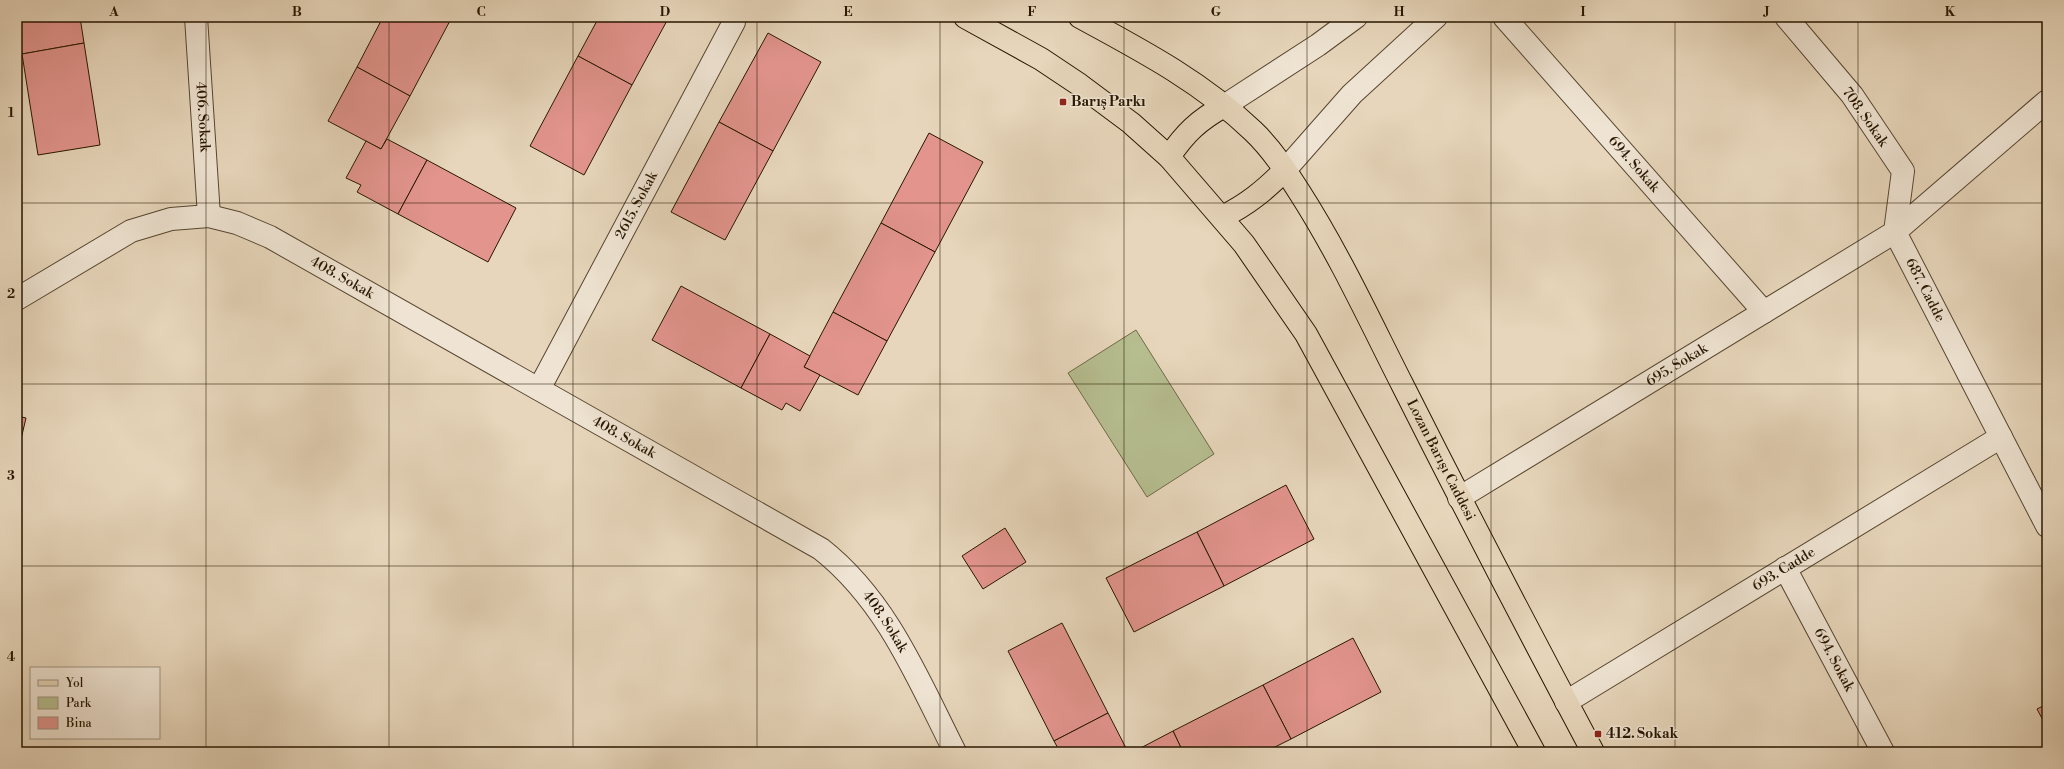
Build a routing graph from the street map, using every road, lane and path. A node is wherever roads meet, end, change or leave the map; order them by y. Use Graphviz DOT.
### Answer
graph roads {
  1 [pos="196,17"];
  2 [pos="965,17"];
  3 [pos="1080,17"];
  4 [pos="1356,17"];
  5 [pos="1436,17"];
  6 [pos="1504,17"];
  7 [pos="1786,17"];
  8 [pos="734,22"];
  9 [pos="2047,101"];
  10 [pos="1224,106"];
  11 [pos="1169,157"];
  12 [pos="1285,170"];
  13 [pos="209,216"];
  14 [pos="1222,217"];
  15 [pos="1895,232"];
  16 [pos="17,299"];
  17 [pos="1764,312"];
  18 [pos="539,388"];
  19 [pos="2001,437"];
  20 [pos="1459,498"];
  21 [pos="2047,526"];
  22 [pos="1785,568"];
  23 [pos="1566,702"];
  24 [pos="955,752"];
  25 [pos="1534,752"];
  26 [pos="1593,752"];
  27 [pos="1883,752"];
  1 -- 13 [label="street, 406. Sokak"];
  2 -- 11 [label="main road"];
  3 -- 10 [label="main road, Lozan Barışı Caddesi"];
  4 -- 10 [label="street"];
  5 -- 12 [label="street"];
  6 -- 17 [label="street, 694. Sokak"];
  7 -- 15 [label="street, 708. Sokak"];
  8 -- 18 [label="street, 2615. Sokak"];
  9 -- 15 [label="street"];
  10 -- 11 [label="main road"];
  10 -- 12 [label="main road, Lozan Barışı Caddesi"];
  11 -- 14 [label="main road"];
  12 -- 14 [label="main road"];
  12 -- 20 [label="main road, Lozan Barışı Caddesi"];
  13 -- 16 [label="street, 408. Sokak"];
  13 -- 18 [label="street, 408. Sokak"];
  14 -- 25 [label="main road"];
  15 -- 17 [label="street, 695. Sokak"];
  15 -- 19 [label="street, 687. Cadde"];
  17 -- 20 [label="street, 695. Sokak"];
  18 -- 24 [label="street, 408. Sokak"];
  19 -- 21 [label="street, 687. Cadde"];
  19 -- 22 [label="street, 693. Cadde"];
  20 -- 23 [label="main road, Lozan Barışı Caddesi"];
  22 -- 23 [label="street, 693. Cadde"];
  22 -- 27 [label="street, 694. Sokak"];
  23 -- 26 [label="main road, Lozan Barışı Caddesi"];
}
